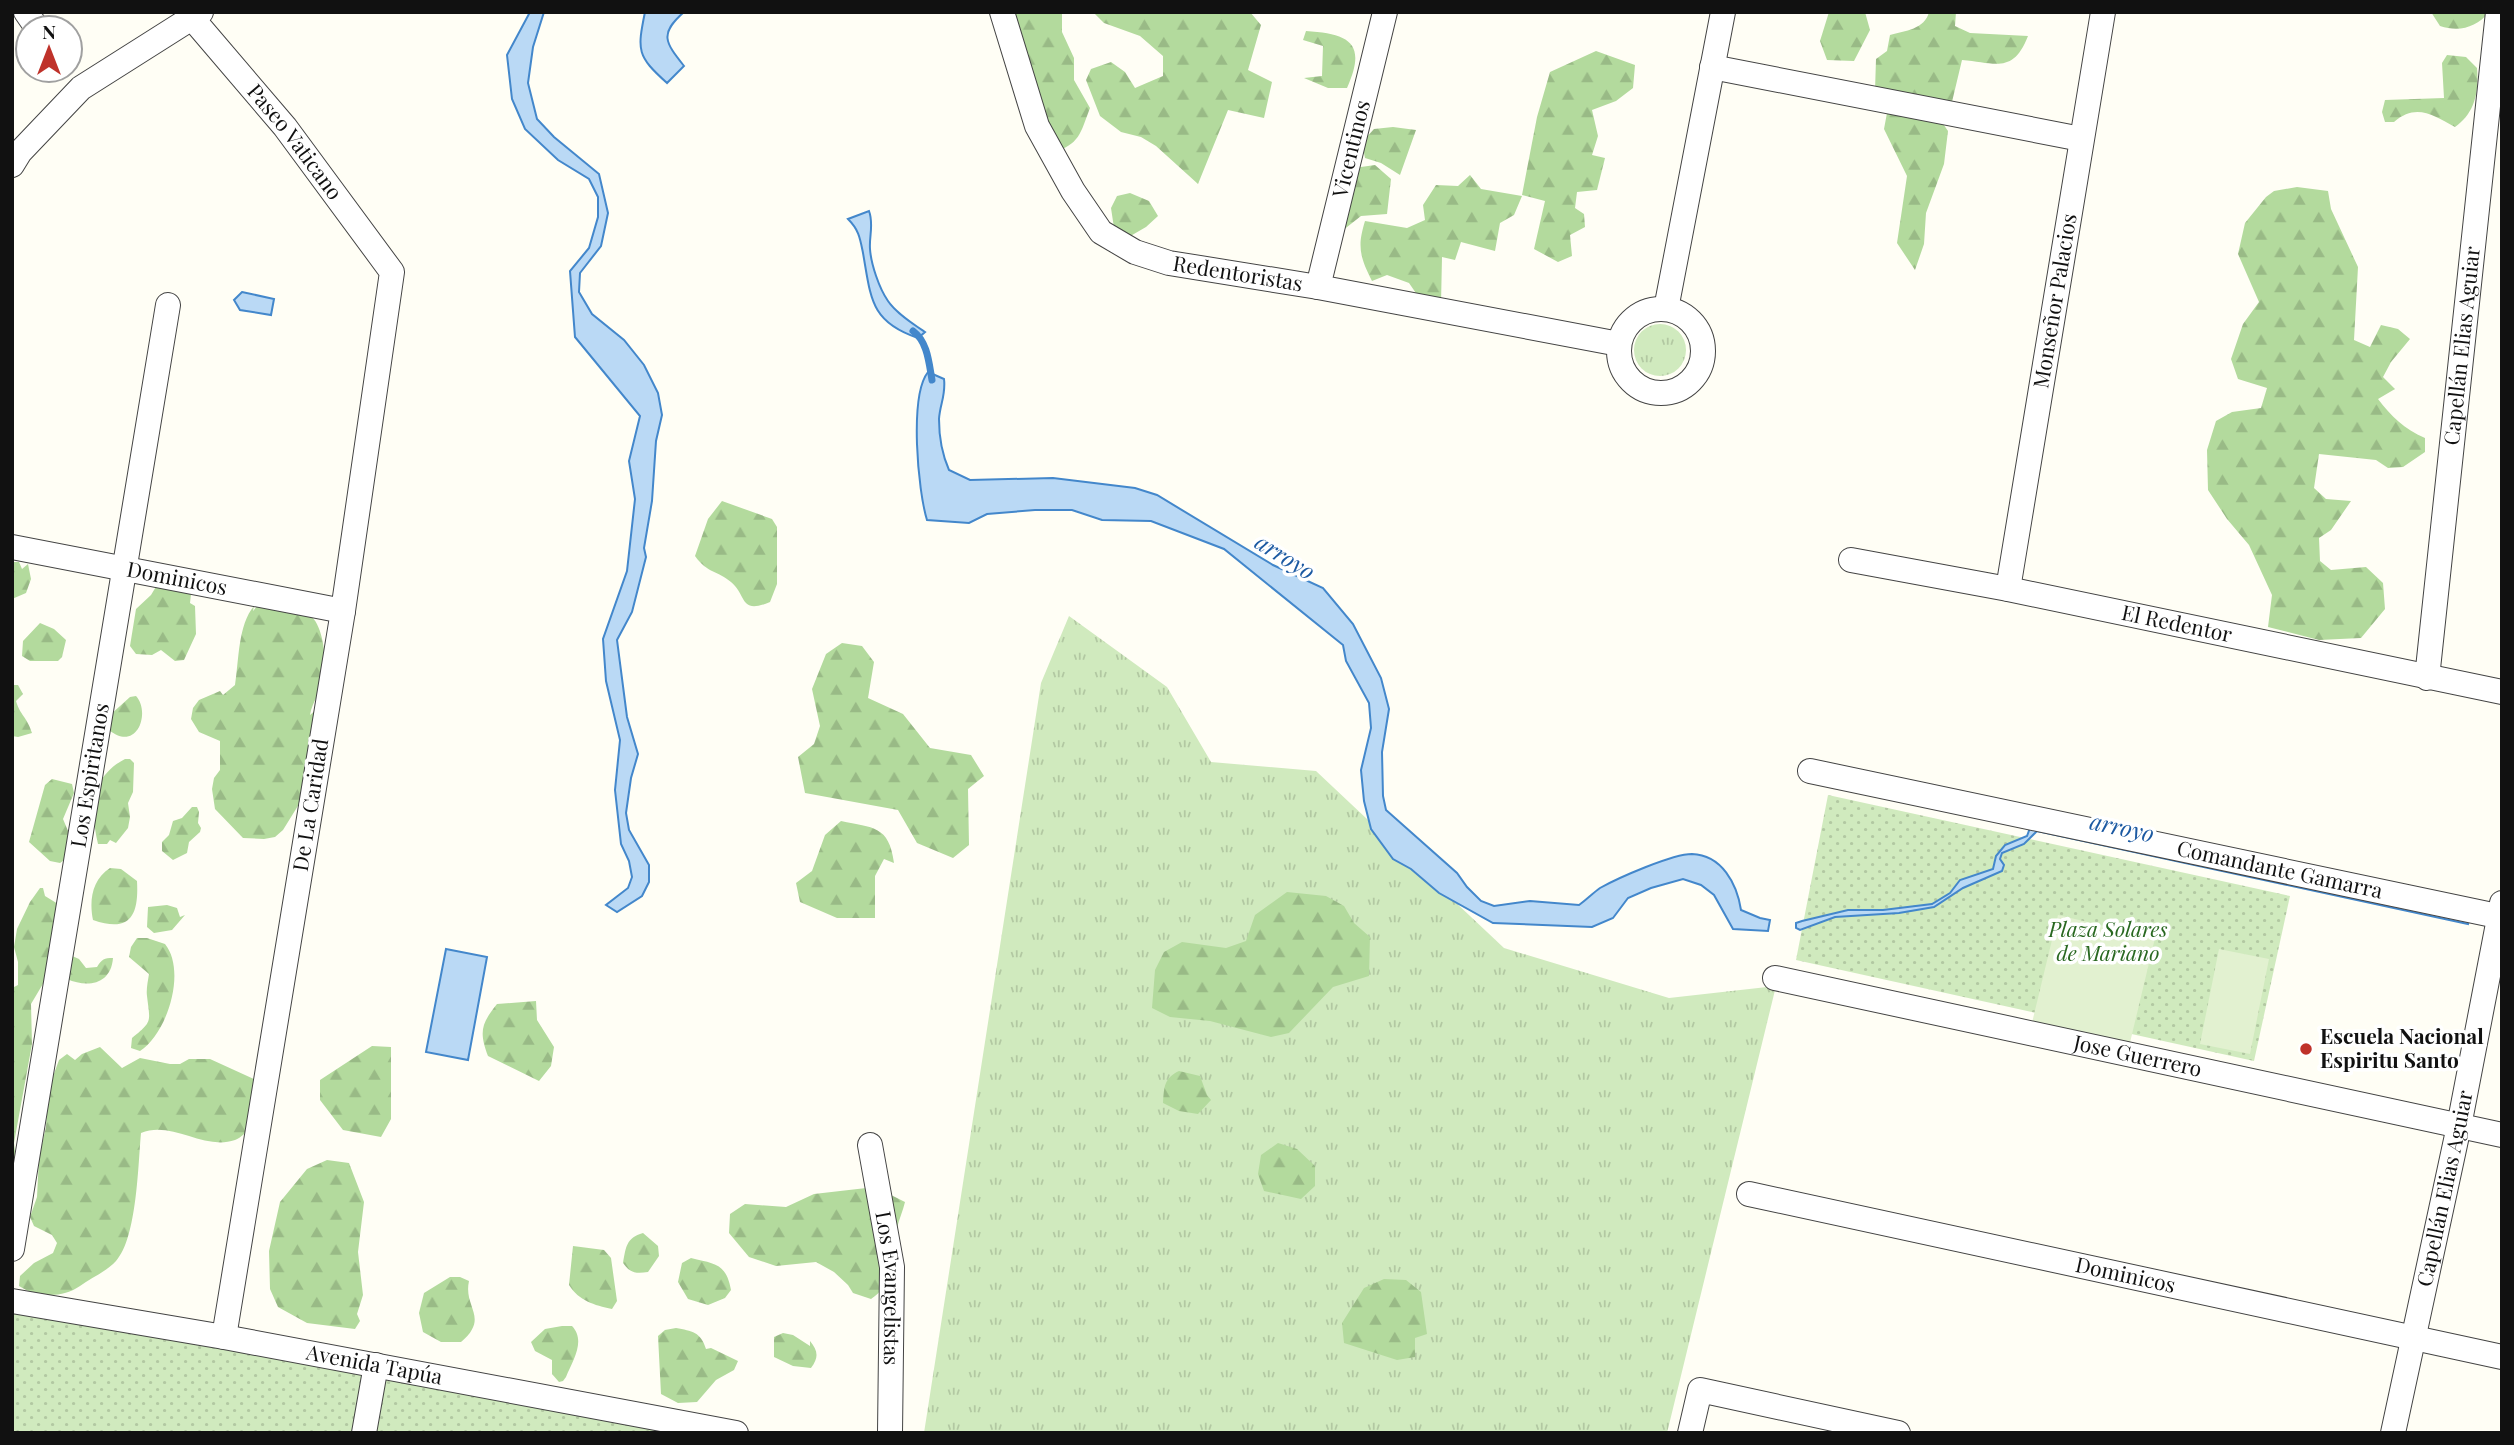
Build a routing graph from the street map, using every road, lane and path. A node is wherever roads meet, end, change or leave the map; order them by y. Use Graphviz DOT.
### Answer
graph roads {
  1 [pos="1002,12"];
  2 [pos="1385,12"];
  3 [pos="1723,12"];
  4 [pos="2103,12"];
  5 [pos="2498,12"];
  6 [pos="197,15"];
  7 [pos="1712,67"];
  8 [pos="84,74"];
  9 [pos="70,84"];
  10 [pos="2081,139"];
  11 [pos="12,165"];
  12 [pos="392,272"];
  13 [pos="1318,287"];
  14 [pos="168,305"];
  15 [pos="1666,309"];
  16 [pos="1619,344"];
  17 [pos="12,547"];
  18 [pos="1852,560"];
  19 [pos="124,567"];
  20 [pos="2008,589"];
  21 [pos="343,611"];
  22 [pos="2427,678"];
  23 [pos="2502,692"];
  24 [pos="1810,771"];
  25 [pos="2501,912"];
  26 [pos="1775,978"];
  27 [pos="2459,1126"];
  28 [pos="2502,1135"];
  29 [pos="870,1145"];
  30 [pos="1749,1194"];
  31 [pos="12,1249"];
  32 [pos="12,1301"];
  33 [pos="225,1337"];
  34 [pos="2414,1339"];
  35 [pos="2502,1357"];
  36 [pos="376,1365"];
  37 [pos="364,1433"];
  38 [pos="736,1433"];
  39 [pos="890,1433"];
  40 [pos="1690,1433"];
  41 [pos="1898,1433"];
  42 [pos="2393,1433"];
  1 -- 13 [label="street, Redentoristas"];
  2 -- 13 [label="street, Vicentinos"];
  3 -- 7 [label="street"];
  4 -- 10 [label="street, Monseñor Palacios"];
  5 -- 22 [label="street, Capellán Elias Aguiar"];
  6 -- 8 [label="street"];
  6 -- 12 [label="street, Paseo Vaticano"];
  7 -- 10 [label="street"];
  7 -- 15 [label="street"];
  9 -- 11 [label="street"];
  10 -- 20 [label="street, Monseñor Palacios"];
  12 -- 21 [label="street, De La Caridad"];
  13 -- 16 [label="street, Redentoristas"];
  14 -- 19 [label="street, Los Espiritanos"];
  15 -- 16 [label="street"];
  15 -- 16 [label="street"];
  17 -- 19 [label="street, Dominicos"];
  18 -- 20 [label="street, El Redentor"];
  19 -- 21 [label="street, Dominicos"];
  19 -- 31 [label="street, Los Espiritanos"];
  20 -- 22 [label="street, El Redentor"];
  21 -- 33 [label="street, De La Caridad"];
  22 -- 23 [label="street, El Redentor"];
  24 -- 25 [label="street, Comandante Gamarra"];
  25 -- 27 [label="street, Capellán Elias Aguiar"];
  26 -- 27 [label="street, Jose Guerrero"];
  27 -- 28 [label="street, Jose Guerrero"];
  27 -- 34 [label="street, Capellán Elias Aguiar"];
  29 -- 39 [label="street, Los Evangelistas"];
  30 -- 34 [label="street, Dominicos"];
  32 -- 33 [label="street, Avenida Tapúa"];
  33 -- 36 [label="street, Avenida Tapúa"];
  34 -- 35 [label="street, Dominicos"];
  34 -- 42 [label="street, Capellán Elias Aguiar"];
  36 -- 37 [label="street"];
  36 -- 38 [label="street, Avenida Tapúa"];
  40 -- 41 [label="street"];
}
